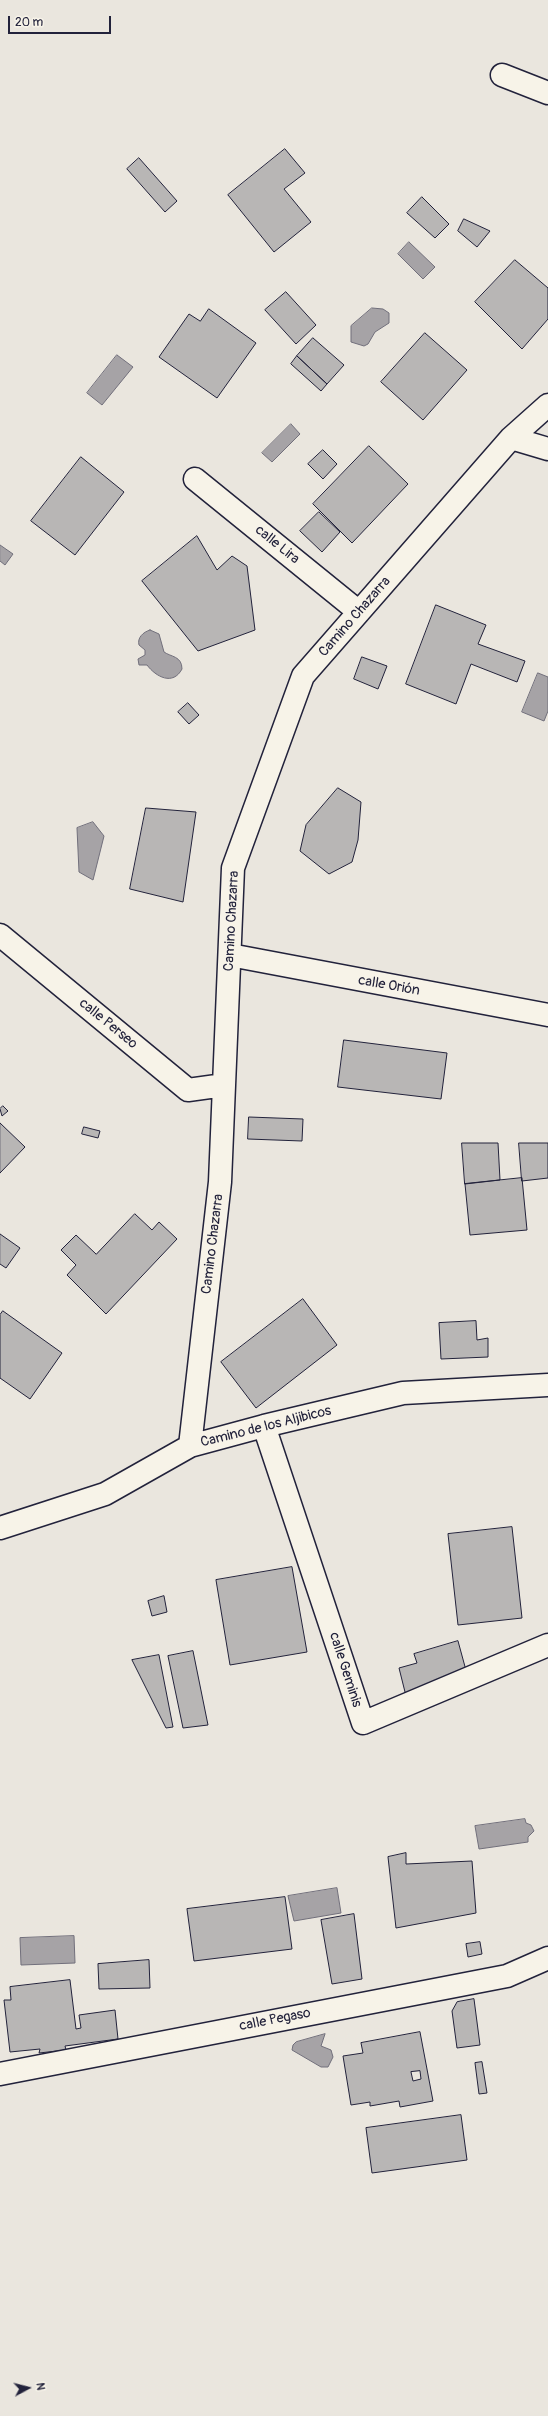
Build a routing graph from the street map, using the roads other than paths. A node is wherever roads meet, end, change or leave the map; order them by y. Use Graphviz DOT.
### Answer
graph roads {
  1 [pos="502,75"];
  2 [pos="548,93"];
  3 [pos="548,405"];
  4 [pos="511,438"];
  5 [pos="548,449"];
  6 [pos="195,479"];
  7 [pos="359,612"];
  8 [pos="0,935"];
  9 [pos="230,955"];
  10 [pos="548,1015"];
  11 [pos="224,1085"];
  12 [pos="548,1385"];
  13 [pos="264,1426"];
  14 [pos="190,1446"];
  15 [pos="0,1528"];
  16 [pos="548,1645"];
  17 [pos="548,1958"];
  18 [pos="0,2074"];
  1 -- 2 [label="street"];
  3 -- 4 [label="street, Camino Chazarra"];
  4 -- 5 [label="street"];
  4 -- 7 [label="street, Camino Chazarra"];
  6 -- 7 [label="street, calle Lira"];
  7 -- 9 [label="street, Camino Chazarra"];
  8 -- 11 [label="street, calle Perseo"];
  9 -- 10 [label="street, calle Orión"];
  9 -- 11 [label="street, Camino Chazarra"];
  11 -- 14 [label="street, Camino Chazarra"];
  12 -- 13 [label="street, Camino de los Aljibicos"];
  13 -- 14 [label="street, Camino de los Aljibicos"];
  13 -- 16 [label="street, calle Geminis"];
  14 -- 15 [label="street, Camino de los Aljibicos"];
  17 -- 18 [label="street, calle Pegaso"];
}
